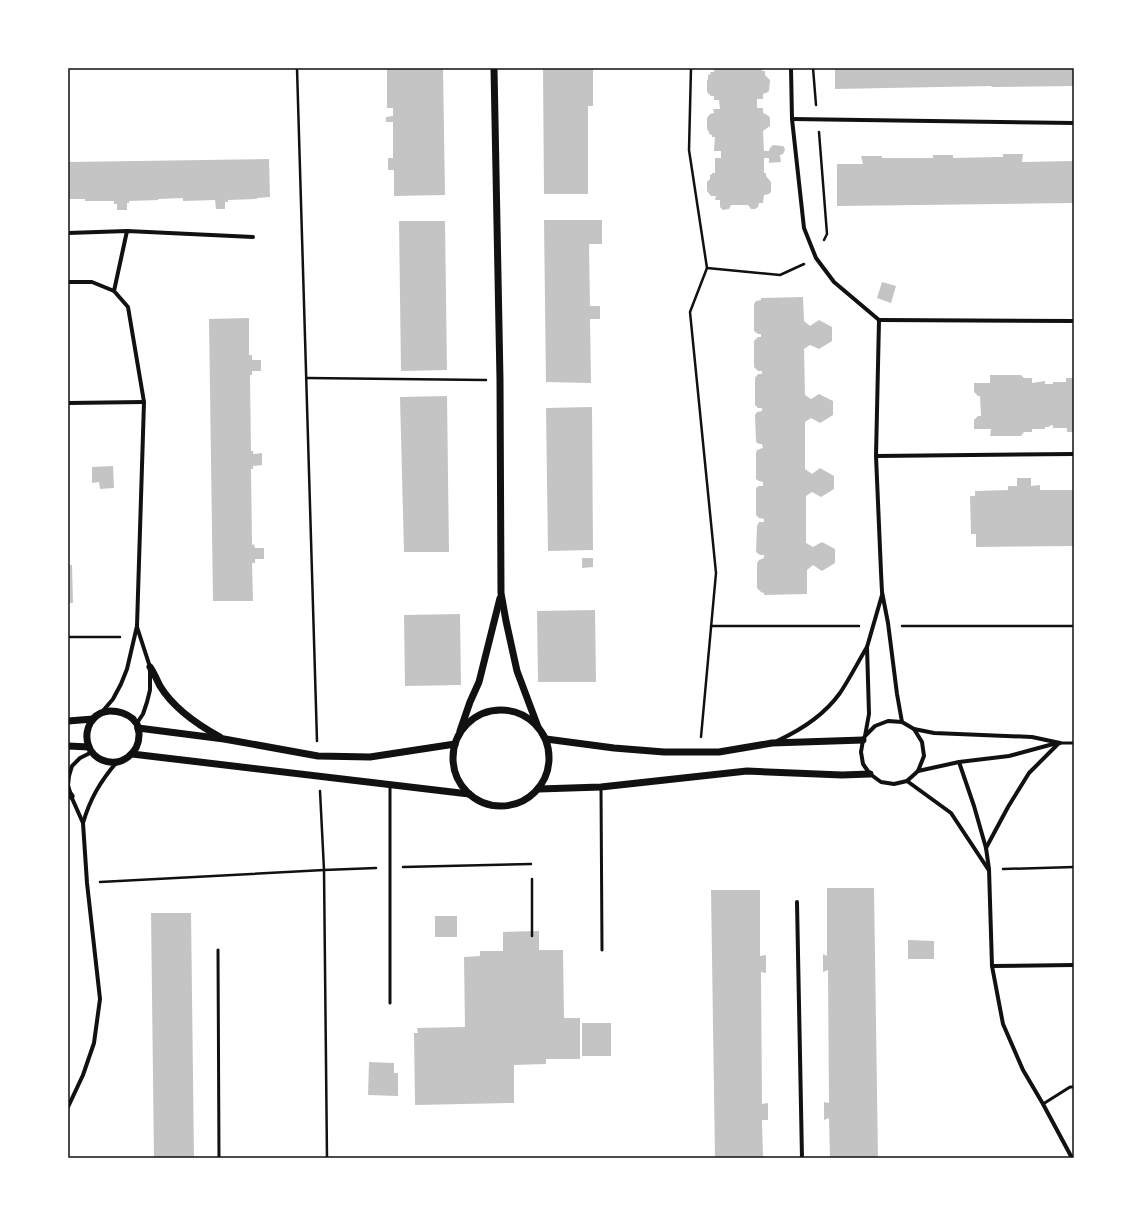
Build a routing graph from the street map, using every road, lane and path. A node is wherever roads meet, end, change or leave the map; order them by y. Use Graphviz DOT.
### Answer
graph roads {
  1 [pos="297,68"];
  2 [pos="494,68"];
  3 [pos="691,68"];
  4 [pos="791,68"];
  5 [pos="792,119"];
  6 [pos="1074,122"];
  7 [pos="127,231"];
  8 [pos="68,233"];
  9 [pos="253,237"];
  10 [pos="68,282"];
  11 [pos="114,291"];
  12 [pos="880,320"];
  13 [pos="1074,321"];
  14 [pos="307,378"];
  15 [pos="500,380"];
  16 [pos="144,402"];
  17 [pos="68,403"];
  18 [pos="1074,454"];
  19 [pos="876,456"];
  20 [pos="882,592"];
  21 [pos="501,593"];
  22 [pos="137,626"];
  23 [pos="135,636"];
  24 [pos="68,638"];
  25 [pos="867,647"];
  26 [pos="150,667"];
  27 [pos="101,713"];
  28 [pos="93,719"];
  29 [pos="68,721"];
  30 [pos="902,722"];
  31 [pos="138,726"];
  32 [pos="538,727"];
  33 [pos="914,729"];
  34 [pos="459,734"];
  35 [pos="864,738"];
  36 [pos="224,739"];
  37 [pos="546,739"];
  38 [pos="772,743"];
  39 [pos="1060,743"];
  40 [pos="1074,743"];
  41 [pos="455,744"];
  42 [pos="68,746"];
  43 [pos="90,749"];
  44 [pos="700,752"];
  45 [pos="132,754"];
  46 [pos="318,756"];
  47 [pos="959,762"];
  48 [pos="116,763"];
  49 [pos="918,771"];
  50 [pos="870,774"];
  51 [pos="319,776"];
  52 [pos="907,781"];
  53 [pos="390,785"];
  54 [pos="601,787"];
  55 [pos="539,789"];
  56 [pos="69,794"];
  57 [pos="469,794"];
  58 [pos="83,823"];
  59 [pos="986,848"];
  60 [pos="531,864"];
  61 [pos="1074,867"];
  62 [pos="390,868"];
  63 [pos="989,869"];
  64 [pos="324,870"];
  65 [pos="532,879"];
  66 [pos="87,883"];
  67 [pos="797,902"];
  68 [pos="532,936"];
  69 [pos="218,950"];
  70 [pos="602,950"];
  71 [pos="1074,965"];
  72 [pos="992,966"];
  73 [pos="390,1003"];
  74 [pos="1074,1087"];
  75 [pos="1043,1104"];
  76 [pos="68,1107"];
  77 [pos="219,1158"];
  78 [pos="327,1158"];
  79 [pos="802,1158"];
  80 [pos="1072,1158"];
  1 -- 14 [label="path"];
  2 -- 15 [label="street"];
  3 -- 44 [label="path"];
  4 -- 5 [label="street"];
  5 -- 6 [label="street"];
  5 -- 12 [label="street"];
  7 -- 8 [label="street"];
  7 -- 9 [label="street"];
  7 -- 11 [label="street"];
  10 -- 11 [label="street"];
  11 -- 16 [label="street"];
  12 -- 13 [label="street"];
  12 -- 19 [label="street"];
  14 -- 15 [label="path"];
  14 -- 46 [label="path"];
  15 -- 21 [label="street"];
  16 -- 17 [label="street"];
  16 -- 22 [label="street"];
  18 -- 19 [label="street"];
  19 -- 20 [label="street"];
  20 -- 25 [label="street"];
  20 -- 30 [label="street"];
  21 -- 32 [label="street"];
  21 -- 34 [label="street"];
  22 -- 23 [label="street"];
  22 -- 26 [label="street"];
  23 -- 24 [label="path"];
  23 -- 27 [label="street"];
  25 -- 35 [label="street"];
  25 -- 38 [label="street"];
  26 -- 31 [label="street"];
  26 -- 36 [label="street"];
  27 -- 28 [label="street"];
  27 -- 31 [label="street"];
  28 -- 29 [label="street"];
  28 -- 43 [label="street"];
  30 -- 33 [label="street"];
  30 -- 35 [label="street"];
  31 -- 36 [label="street"];
  31 -- 45 [label="street"];
  32 -- 34 [label="street"];
  32 -- 37 [label="street"];
  33 -- 39 [label="street"];
  33 -- 49 [label="street"];
  34 -- 41 [label="street"];
  35 -- 38 [label="street"];
  35 -- 50 [label="street"];
  36 -- 46 [label="street"];
  37 -- 44 [label="street"];
  37 -- 55 [label="street"];
  38 -- 44 [label="street"];
  39 -- 40 [label="lane"];
  39 -- 47 [label="street"];
  39 -- 59 [label="street"];
  41 -- 46 [label="street"];
  41 -- 57 [label="street"];
  42 -- 43 [label="street"];
  43 -- 48 [label="street"];
  43 -- 56 [label="street"];
  45 -- 48 [label="street"];
  45 -- 51 [label="street"];
  47 -- 49 [label="street"];
  47 -- 59 [label="street"];
  48 -- 58 [label="street"];
  49 -- 52 [label="street"];
  50 -- 52 [label="street"];
  50 -- 54 [label="street"];
  51 -- 53 [label="street"];
  51 -- 64 [label="path"];
  52 -- 63 [label="street"];
  53 -- 57 [label="street"];
  53 -- 62 [label="lane"];
  54 -- 55 [label="street"];
  54 -- 70 [label="lane"];
  55 -- 57 [label="street"];
  56 -- 58 [label="street"];
  58 -- 66 [label="street"];
  59 -- 63 [label="street"];
  60 -- 62 [label="path"];
  61 -- 63 [label="path"];
  62 -- 64 [label="path"];
  62 -- 73 [label="lane"];
  63 -- 72 [label="street"];
  64 -- 66 [label="path"];
  64 -- 78 [label="path"];
  65 -- 68 [label="path"];
  66 -- 76 [label="street"];
  67 -- 79 [label="street"];
  69 -- 77 [label="lane"];
  71 -- 72 [label="street"];
  72 -- 75 [label="street"];
  74 -- 75 [label="lane"];
  75 -- 80 [label="street"];
}
